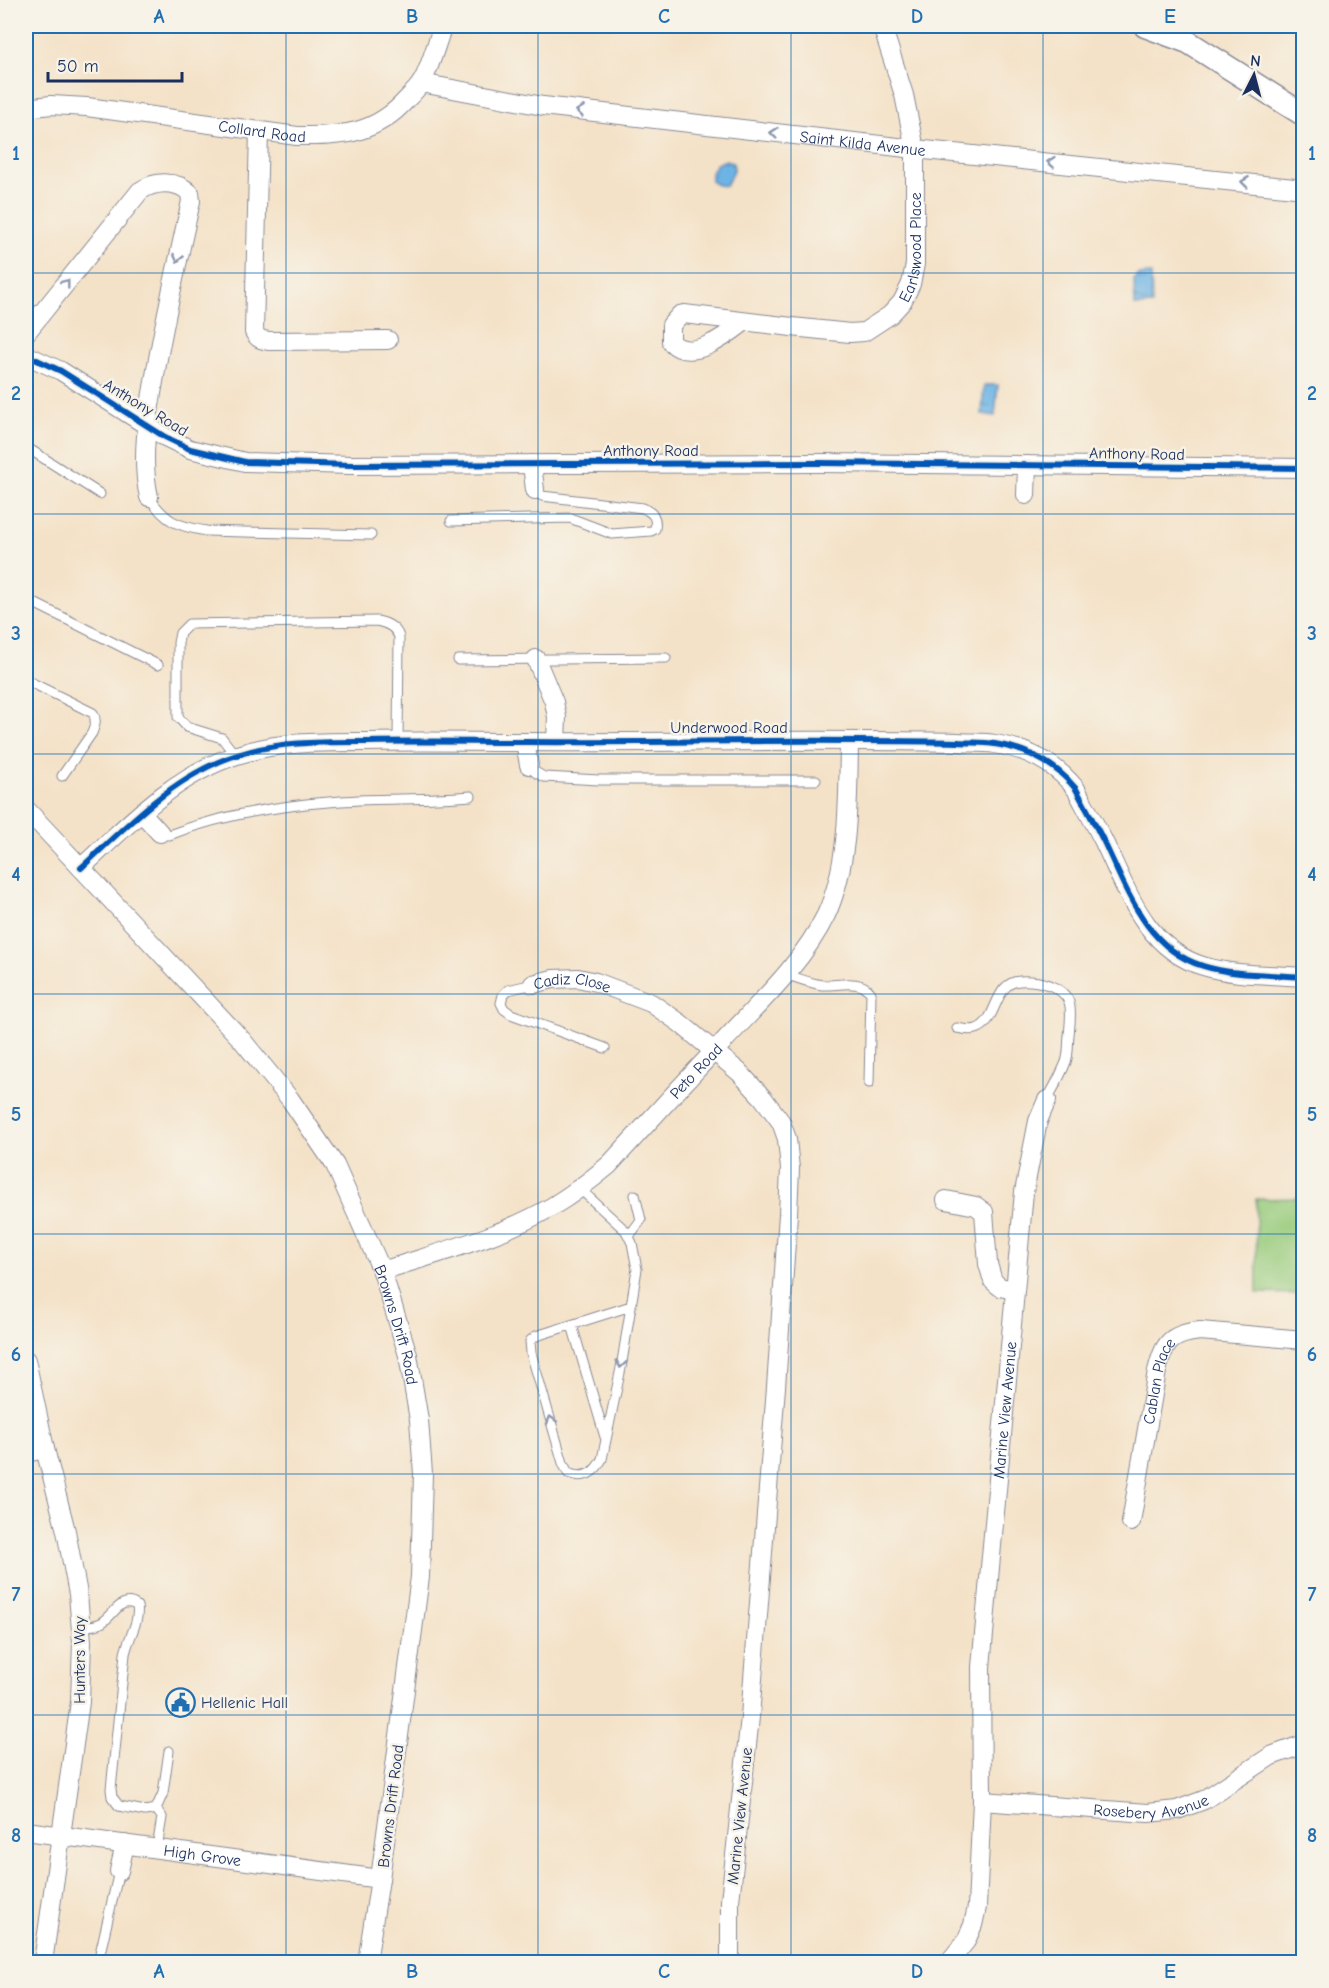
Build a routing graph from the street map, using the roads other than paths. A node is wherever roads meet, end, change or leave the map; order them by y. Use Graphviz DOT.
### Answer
graph roads {
  1 [pos="443,26"];
  2 [pos="882,26"];
  3 [pos="1145,26"];
  4 [pos="422,83"];
  5 [pos="26,108"];
  6 [pos="1304,115"];
  7 [pos="259,131"];
  8 [pos="915,149"];
  9 [pos="1304,189"];
  10 [pos="744,322"];
  11 [pos="26,333"];
  12 [pos="388,340"];
  13 [pos="26,355"];
  14 [pos="147,427"];
  15 [pos="26,447"];
  16 [pos="532,464"];
  17 [pos="1027,465"];
  18 [pos="1304,468"];
  19 [pos="535,490"];
  20 [pos="100,494"];
  21 [pos="1026,495"];
  22 [pos="149,497"];
  23 [pos="451,521"];
  24 [pos="371,535"];
  25 [pos="26,598"];
  26 [pos="666,658"];
  27 [pos="536,659"];
  28 [pos="458,660"];
  29 [pos="158,665"];
  30 [pos="26,680"];
  31 [pos="399,741"];
  32 [pos="849,741"];
  33 [pos="525,742"];
  34 [pos="556,742"];
  35 [pos="235,755"];
  36 [pos="529,765"];
  37 [pos="62,776"];
  38 [pos="816,780"];
  39 [pos="471,796"];
  40 [pos="26,808"];
  41 [pos="142,813"];
  42 [pos="160,833"];
  43 [pos="81,868"];
  44 [pos="785,974"];
  45 [pos="1304,976"];
  46 [pos="532,984"];
  47 [pos="957,1028"];
  48 [pos="605,1048"];
  49 [pos="713,1052"];
  50 [pos="869,1083"];
  51 [pos="1047,1100"];
  52 [pos="580,1189"];
  53 [pos="635,1195"];
  54 [pos="946,1200"];
  55 [pos="629,1236"];
  56 [pos="382,1272"];
  57 [pos="1014,1290"];
  58 [pos="631,1306"];
  59 [pos="572,1324"];
  60 [pos="1304,1340"];
  61 [pos="26,1360"];
  62 [pos="606,1439"];
  63 [pos="45,1449"];
  64 [pos="26,1453"];
  65 [pos="1131,1522"];
  66 [pos="81,1627"];
  67 [pos="1304,1744"];
  68 [pos="169,1751"];
  69 [pos="982,1801"];
  70 [pos="156,1809"];
  71 [pos="26,1831"];
  72 [pos="62,1836"];
  73 [pos="125,1844"];
  74 [pos="157,1848"];
  75 [pos="119,1871"];
  76 [pos="380,1879"];
  77 [pos="43,1962"];
  78 [pos="98,1962"];
  79 [pos="367,1962"];
  80 [pos="730,1962"];
  81 [pos="949,1962"];
  1 -- 4 [label="street, Collard Road"];
  2 -- 8 [label="street, Earlswood Place"];
  3 -- 6 [label="street"];
  4 -- 7 [label="street, Collard Road"];
  8 -- 4 [label="street, Saint Kilda Avenue, one-way"];
  5 -- 7 [label="street, Collard Road"];
  7 -- 12 [label="street"];
  9 -- 8 [label="street, Saint Kilda Avenue, one-way"];
  8 -- 10 [label="street, Earlswood Place"];
  11 -- 14 [label="street, one-way"];
  13 -- 14 [label="street, Anthony Road"];
  14 -- 16 [label="street, Anthony Road"];
  14 -- 22 [label="street"];
  15 -- 20 [label="lane"];
  16 -- 17 [label="street, Anthony Road"];
  16 -- 19 [label="street"];
  17 -- 18 [label="street, Anthony Road"];
  17 -- 21 [label="street"];
  19 -- 23 [label="lane"];
  22 -- 24 [label="lane"];
  25 -- 29 [label="lane"];
  26 -- 27 [label="lane"];
  27 -- 28 [label="lane"];
  27 -- 34 [label="street"];
  30 -- 37 [label="lane"];
  31 -- 33 [label="street, Underwood Road"];
  31 -- 35 [label="street, Underwood Road"];
  31 -- 35 [label="lane"];
  32 -- 34 [label="street, Underwood Road"];
  32 -- 44 [label="street, Peto Road"];
  32 -- 45 [label="street, Underwood Road"];
  33 -- 34 [label="street, Underwood Road"];
  33 -- 36 [label="street"];
  35 -- 41 [label="street, Underwood Road"];
  36 -- 38 [label="lane"];
  39 -- 42 [label="lane"];
  40 -- 43 [label="street, Browns Drift Road"];
  41 -- 42 [label="street"];
  41 -- 43 [label="street, Underwood Road"];
  43 -- 56 [label="street, Browns Drift Road"];
  44 -- 49 [label="street, Peto Road"];
  44 -- 50 [label="lane"];
  46 -- 48 [label="lane, Cadiz Close"];
  46 -- 49 [label="street, Cadiz Close"];
  47 -- 51 [label="lane, Marine View Avenue"];
  49 -- 52 [label="street, Peto Road"];
  49 -- 80 [label="street, Marine View Avenue"];
  51 -- 57 [label="street, Marine View Avenue"];
  52 -- 55 [label="lane"];
  52 -- 56 [label="street, Peto Road"];
  53 -- 55 [label="lane"];
  54 -- 57 [label="street"];
  55 -- 58 [label="lane"];
  56 -- 76 [label="street, Browns Drift Road"];
  57 -- 69 [label="street, Marine View Avenue"];
  58 -- 59 [label="lane"];
  58 -- 62 [label="lane, one-way"];
  59 -- 62 [label="lane"];
  62 -- 59 [label="lane, one-way"];
  60 -- 65 [label="street, Cablan Place"];
  61 -- 63 [label="street, Hunters Way"];
  63 -- 64 [label="street"];
  63 -- 66 [label="street, Hunters Way"];
  66 -- 70 [label="lane"];
  66 -- 72 [label="street, Hunters Way"];
  67 -- 69 [label="street, Rosebery Avenue"];
  68 -- 70 [label="lane"];
  69 -- 81 [label="street, Marine View Avenue"];
  70 -- 74 [label="lane"];
  71 -- 72 [label="street, High Grove"];
  72 -- 73 [label="street, High Grove"];
  72 -- 77 [label="street, Hunters Way"];
  73 -- 74 [label="street, High Grove"];
  73 -- 75 [label="street"];
  74 -- 76 [label="street, High Grove"];
  75 -- 78 [label="lane"];
  76 -- 79 [label="street, Browns Drift Road"];
}
